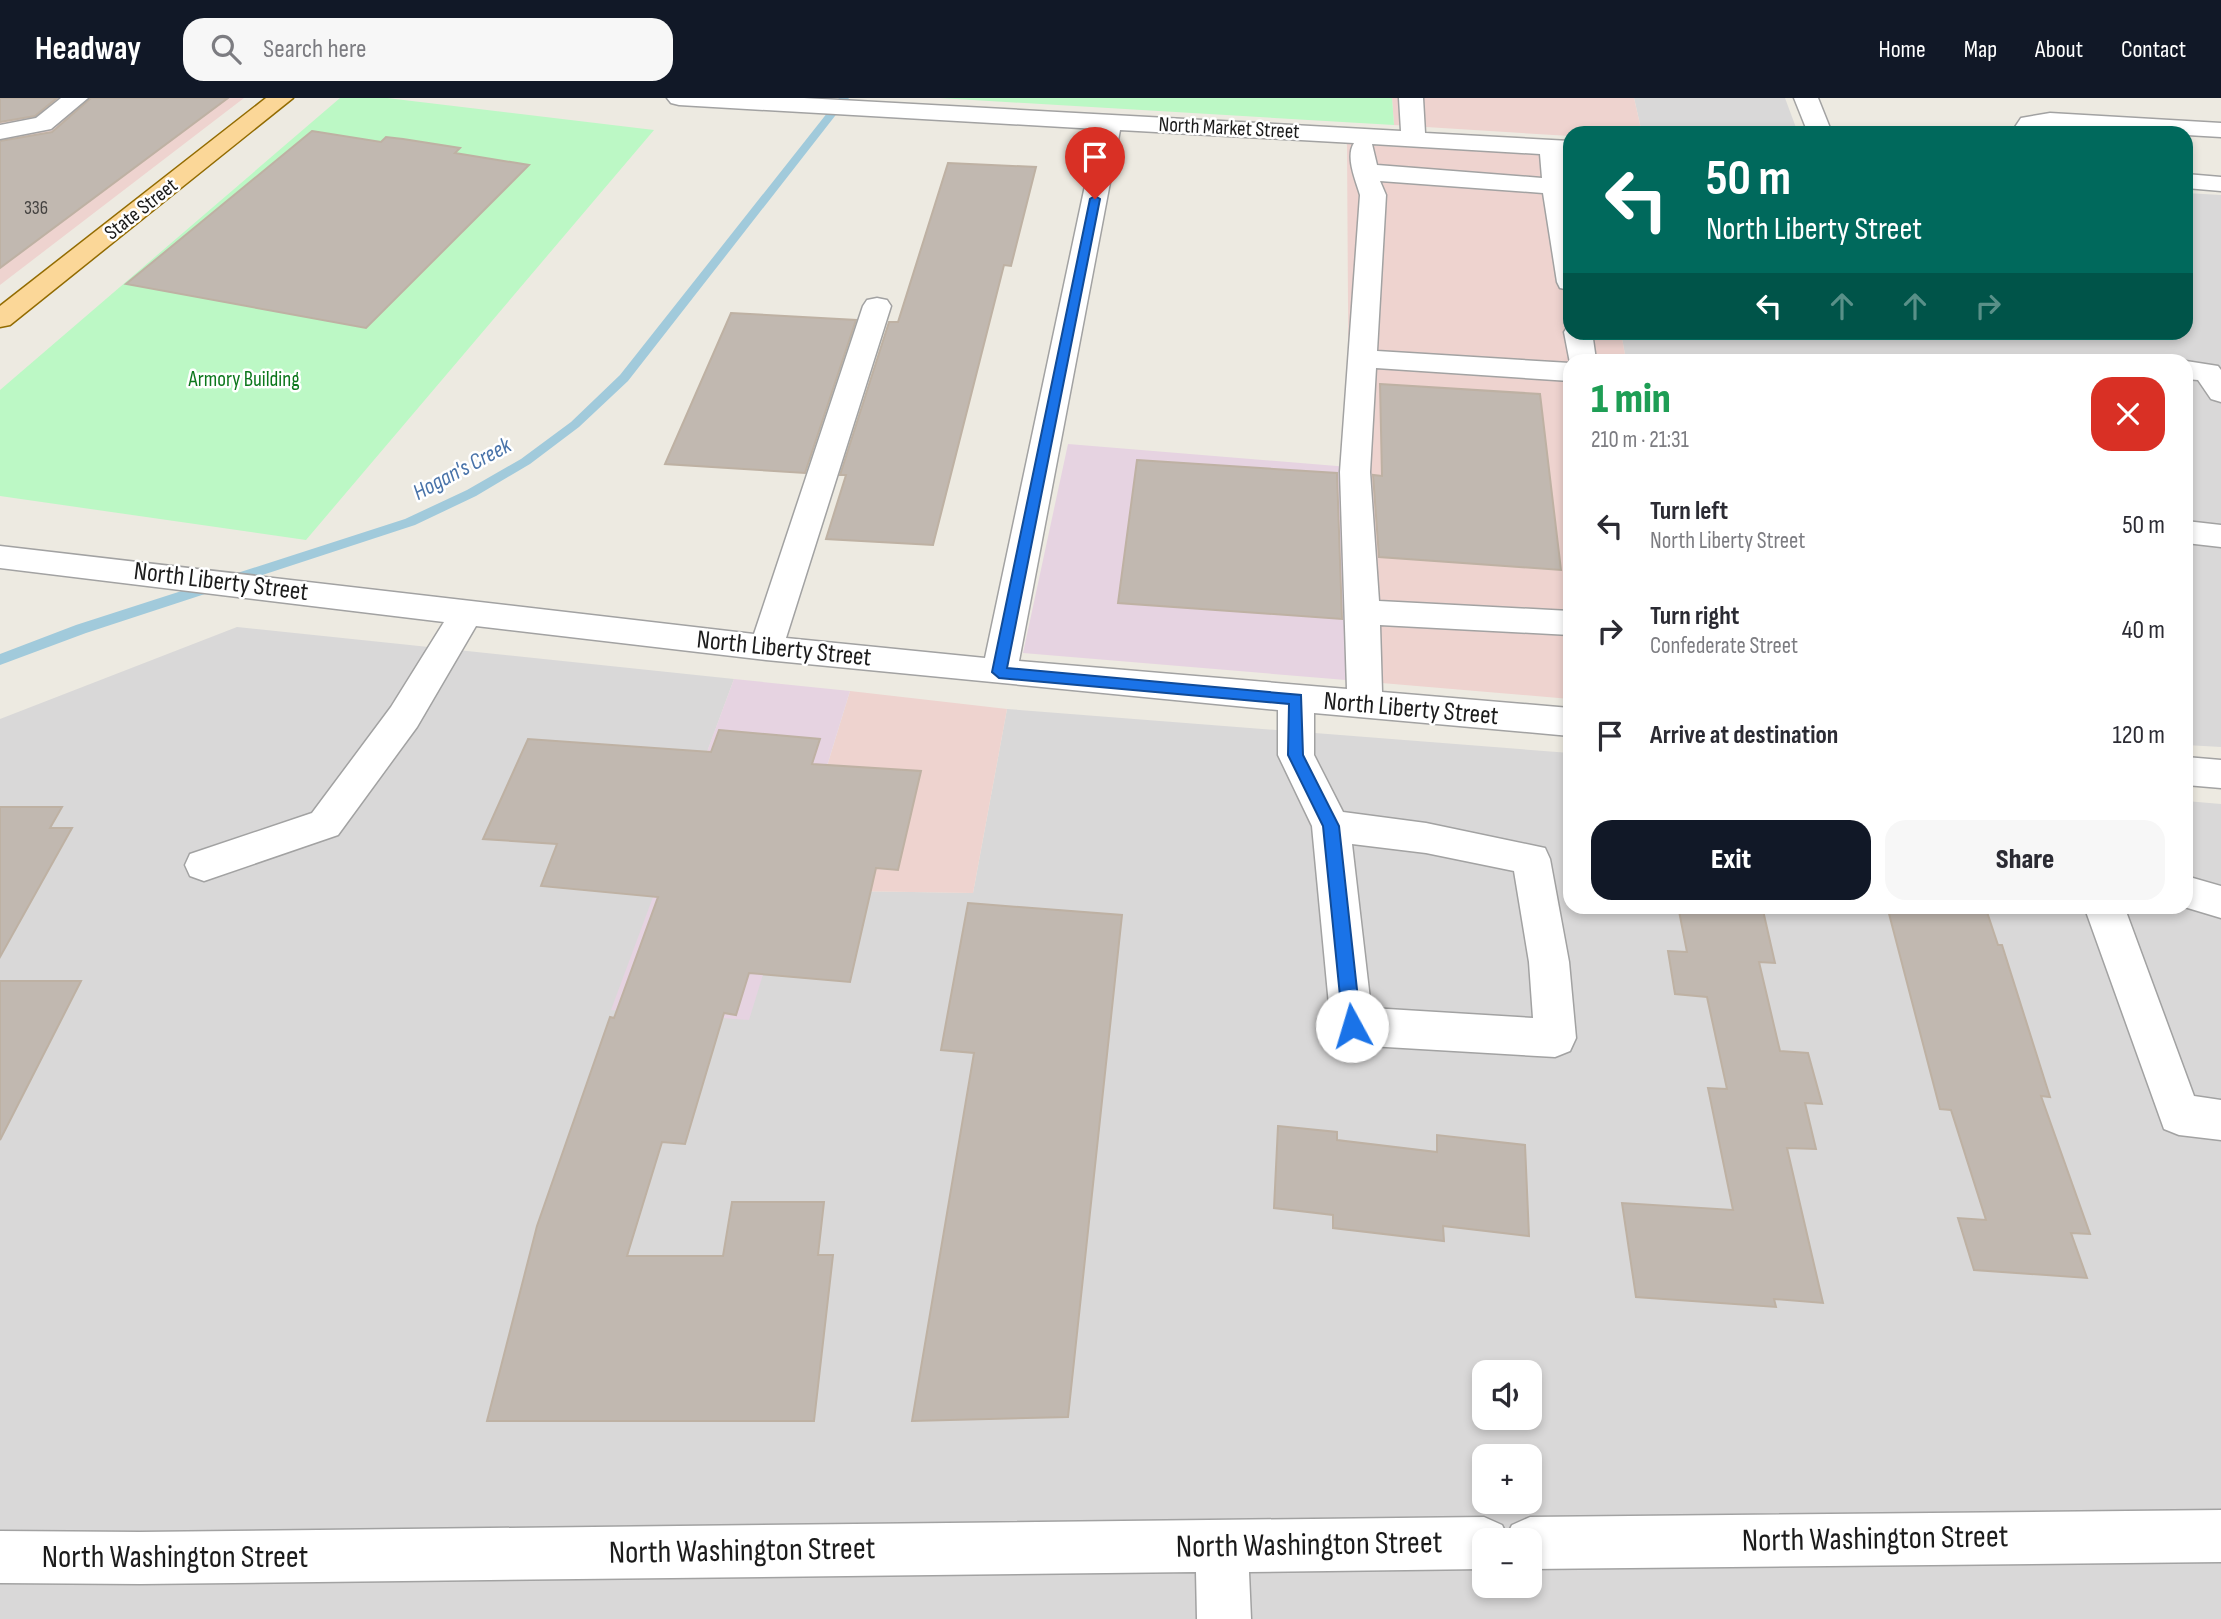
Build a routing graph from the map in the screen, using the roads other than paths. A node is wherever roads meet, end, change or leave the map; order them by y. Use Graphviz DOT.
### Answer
graph roads {
  1 [pos="76,98"];
  2 [pos="281,98"];
  3 [pos="679,98"];
  4 [pos="1411,98"];
  5 [pos="1806,98"];
  6 [pos="721,99"];
  7 [pos="1110,121"];
  8 [pos="1817,126"];
  9 [pos="2028,126"];
  10 [pos="2153,126"];
  11 [pos="2193,128"];
  12 [pos="2221,130"];
  13 [pos="0,132"];
  14 [pos="1363,136"];
  15 [pos="1419,140"];
  16 [pos="1561,147"];
  17 [pos="1365,172"];
  18 [pos="1427,177"];
  19 [pos="2193,182"];
  20 [pos="2221,184"];
  21 [pos="1555,186"];
  22 [pos="1563,237"];
  23 [pos="877,306"];
  24 [pos="0,319"];
  25 [pos="1363,359"];
  26 [pos="2193,371"];
  27 [pos="1563,372"];
  28 [pos="2221,393"];
  29 [pos="2193,533"];
  30 [pos="2221,536"];
  31 [pos="0,557"];
  32 [pos="468,611"];
  33 [pos="1363,612"];
  34 [pos="1563,623"];
  35 [pos="766,648"];
  36 [pos="999,672"];
  37 [pos="1296,699"];
  38 [pos="1365,706"];
  39 [pos="1563,721"];
  40 [pos="2193,772"];
  41 [pos="2221,774"];
  42 [pos="1331,826"];
  43 [pos="204,865"];
  44 [pos="2193,894"];
  45 [pos="2221,902"];
  46 [pos="2107,914"];
  47 [pos="2221,1120"];
  48 [pos="2221,1536"];
  49 [pos="1542,1542"];
  50 [pos="1472,1543"];
  51 [pos="1222,1545"];
  52 [pos="0,1557"];
  53 [pos="1224,1619"];
  1 -- 13 [label="street"];
  2 -- 24 [label="main road, State Street"];
  3 -- 6 [label="street, North Market Street"];
  4 -- 15 [label="street"];
  5 -- 8 [label="street"];
  6 -- 7 [label="street, North Market Street"];
  7 -- 14 [label="street, North Market Street"];
  7 -- 36 [label="street"];
  9 -- 10 [label="street"];
  11 -- 12 [label="street"];
  14 -- 15 [label="street, North Market Street"];
  14 -- 17 [label="street"];
  15 -- 16 [label="street, North Market Street"];
  15 -- 18 [label="street"];
  16 -- 21 [label="street"];
  17 -- 18 [label="street"];
  17 -- 25 [label="street"];
  18 -- 21 [label="street"];
  19 -- 20 [label="street"];
  21 -- 22 [label="street"];
  23 -- 35 [label="street"];
  25 -- 27 [label="street"];
  25 -- 33 [label="street"];
  26 -- 28 [label="street"];
  29 -- 30 [label="street"];
  31 -- 32 [label="street, North Liberty Street"];
  32 -- 35 [label="street, North Liberty Street"];
  32 -- 43 [label="street"];
  33 -- 34 [label="street"];
  33 -- 38 [label="street"];
  35 -- 36 [label="street, North Liberty Street"];
  36 -- 37 [label="street, North Liberty Street"];
  37 -- 38 [label="street, North Liberty Street"];
  37 -- 42 [label="street"];
  38 -- 39 [label="street, North Liberty Street"];
  40 -- 41 [label="street"];
  42 -- 42 [label="street"];
  44 -- 45 [label="street"];
  46 -- 47 [label="street"];
  48 -- 49 [label="street, North Washington Street"];
  50 -- 51 [label="street, North Washington Street"];
  51 -- 52 [label="street, North Washington Street"];
  51 -- 53 [label="street"];
}
